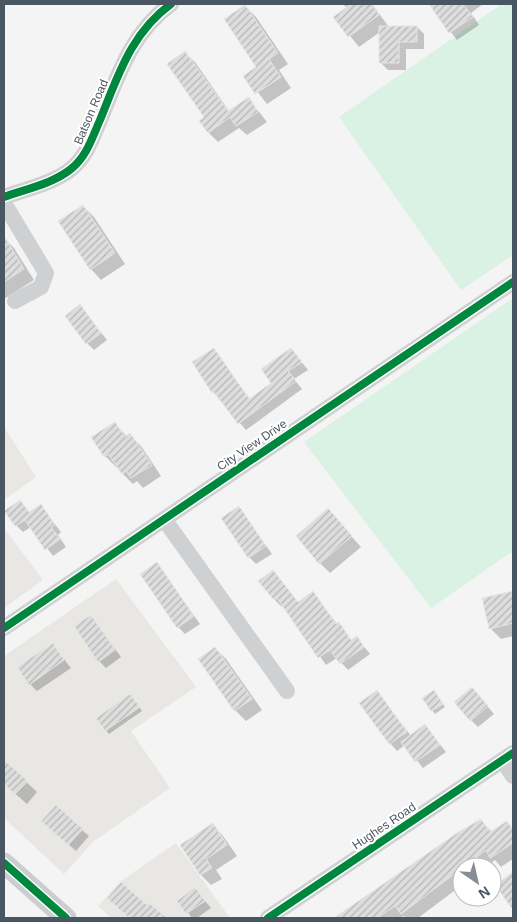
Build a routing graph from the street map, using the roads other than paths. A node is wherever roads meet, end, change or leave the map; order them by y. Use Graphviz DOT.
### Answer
graph roads {
  1 [pos="171,4"];
  2 [pos="4,197"];
  3 [pos="4,203"];
  4 [pos="513,282"];
  5 [pos="15,301"];
  6 [pos="164,518"];
  7 [pos="4,628"];
  8 [pos="286,690"];
  9 [pos="508,757"];
  10 [pos="513,776"];
  11 [pos="4,863"];
  12 [pos="66,918"];
  13 [pos="268,918"];
  1 -- 2 [label="street, Batson Road"];
  3 -- 5 [label="street"];
  4 -- 6 [label="street, City View Drive"];
  6 -- 7 [label="street, City View Drive"];
  6 -- 8 [label="street"];
  9 -- 10 [label="street"];
  9 -- 13 [label="street, Hughes Road"];
  11 -- 12 [label="main road"];
}
